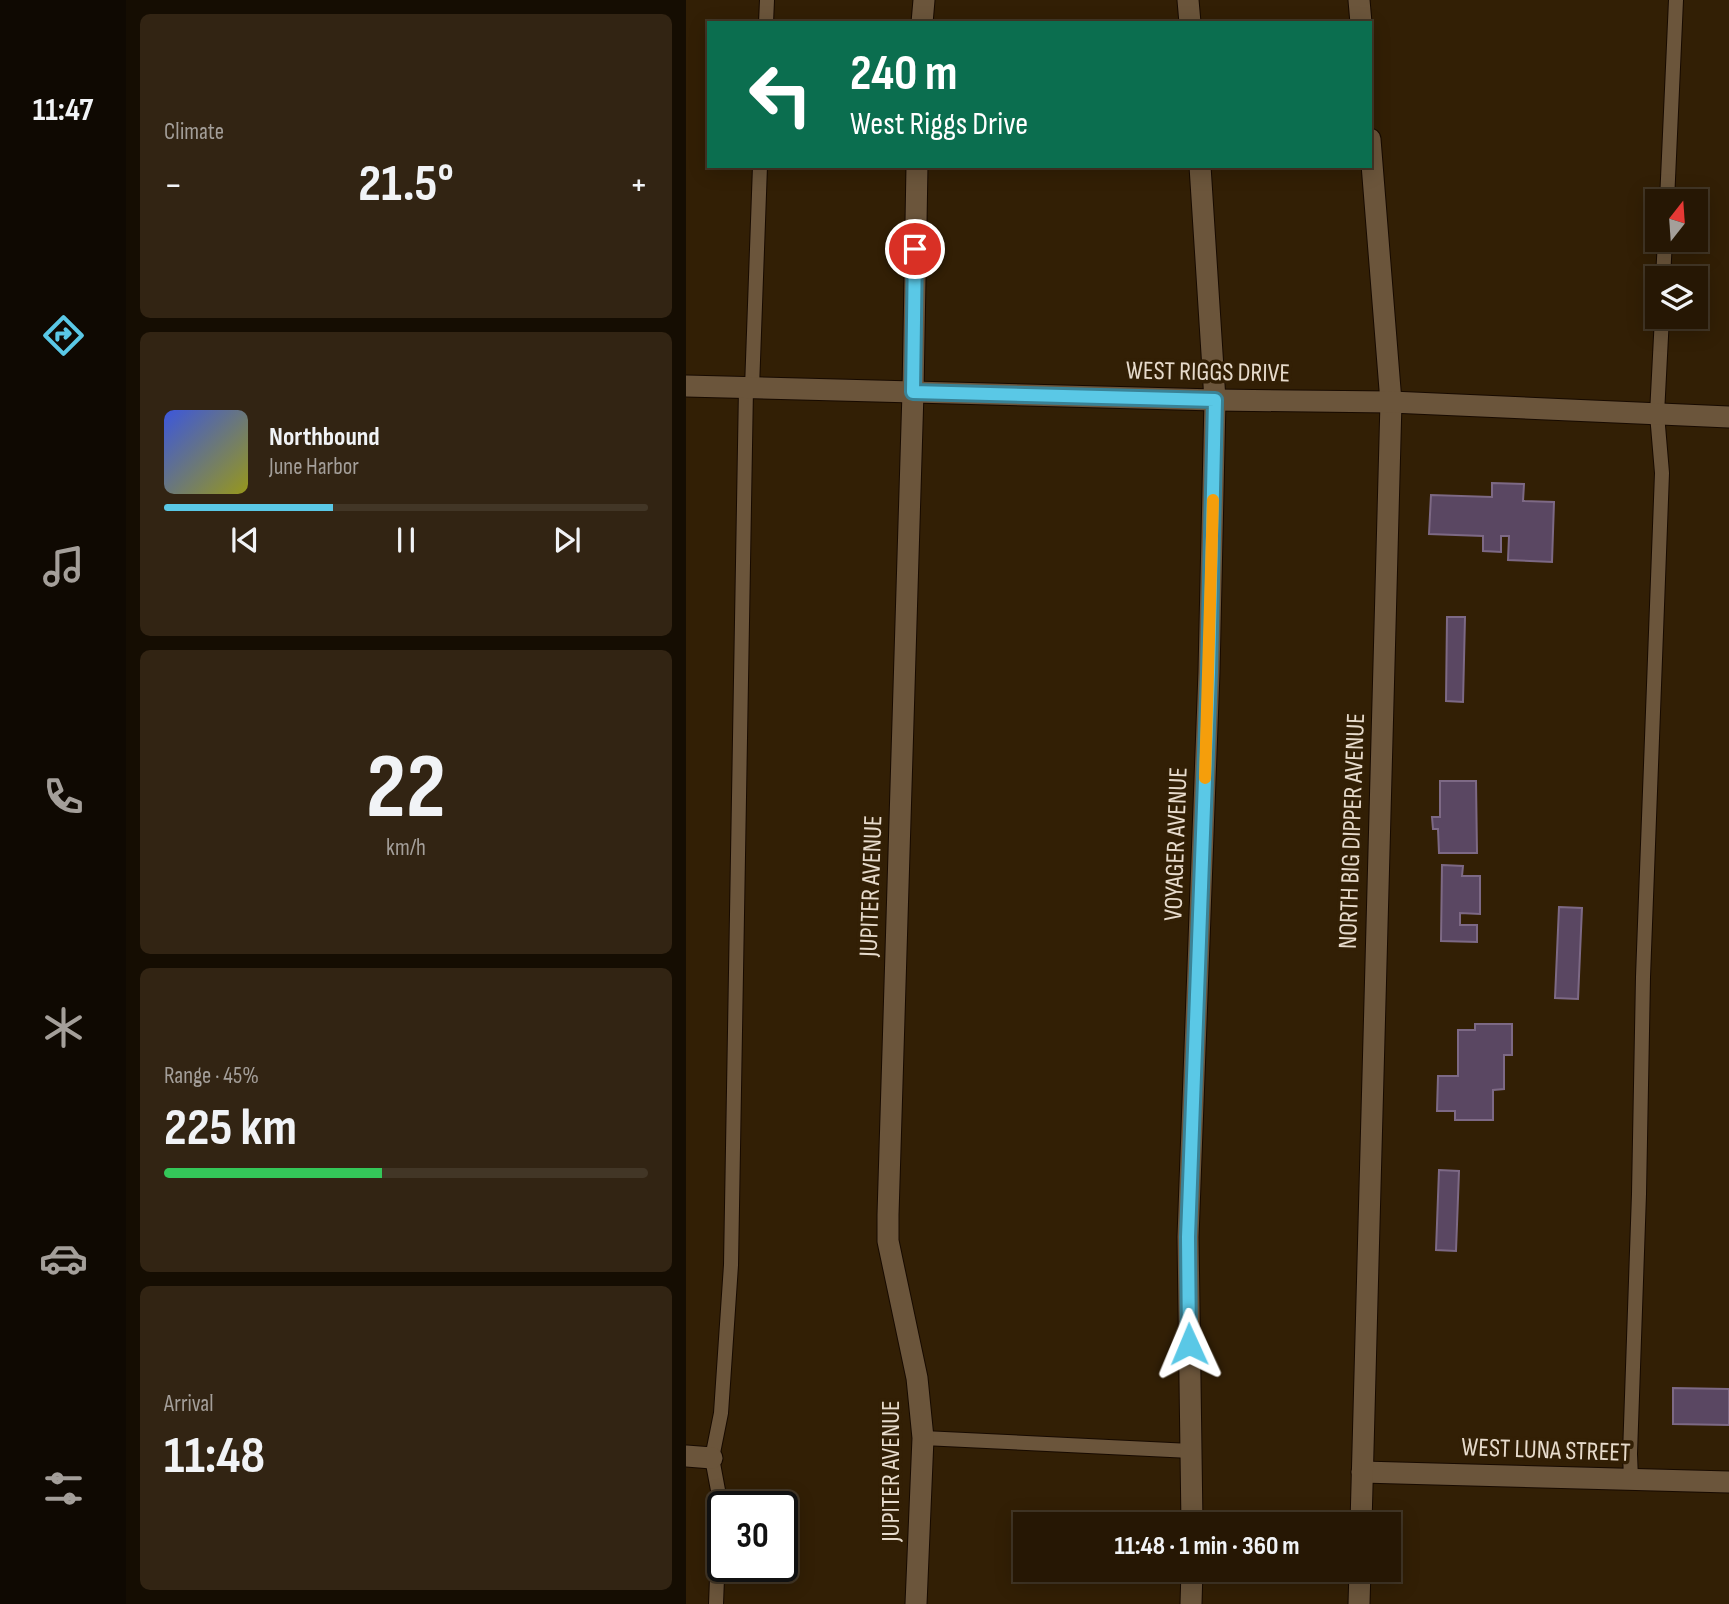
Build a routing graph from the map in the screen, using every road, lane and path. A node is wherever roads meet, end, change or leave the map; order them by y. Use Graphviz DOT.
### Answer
graph roads {
  1 [pos="767,0"];
  2 [pos="924,0"];
  3 [pos="1188,0"];
  4 [pos="1359,0"];
  5 [pos="1676,0"];
  6 [pos="766,21"];
  7 [pos="922,21"];
  8 [pos="1190,21"];
  9 [pos="1361,21"];
  10 [pos="1372,164"];
  11 [pos="761,168"];
  12 [pos="917,168"];
  13 [pos="1200,168"];
  14 [pos="1668,189"];
  15 [pos="1661,329"];
  16 [pos="686,386"];
  17 [pos="749,388"];
  18 [pos="913,392"];
  19 [pos="1215,400"];
  20 [pos="1391,402"];
  21 [pos="1657,414"];
  22 [pos="1729,416"];
  23 [pos="923,1437"];
  24 [pos="1191,1451"];
  25 [pos="686,1456"];
  26 [pos="712,1458"];
  27 [pos="1362,1472"];
  28 [pos="1631,1479"];
  29 [pos="1729,1482"];
  30 [pos="1192,1512"];
  31 [pos="1361,1512"];
  32 [pos="1192,1582"];
  33 [pos="1360,1582"];
  34 [pos="716,1604"];
  35 [pos="916,1604"];
  36 [pos="1191,1604"];
  37 [pos="1359,1604"];
  1 -- 6 [label="lane"];
  2 -- 7 [label="street"];
  3 -- 8 [label="street"];
  4 -- 9 [label="street"];
  5 -- 14 [label="lane"];
  10 -- 20 [label="street, NORTH BIG DIPPER AVENUE"];
  11 -- 17 [label="lane"];
  12 -- 18 [label="street, JUPITER AVENUE"];
  13 -- 19 [label="street, VOYAGER AVENUE"];
  15 -- 21 [label="lane"];
  16 -- 17 [label="street, WEST RIGGS DRIVE"];
  17 -- 18 [label="street, WEST RIGGS DRIVE"];
  17 -- 26 [label="lane"];
  18 -- 19 [label="street, WEST RIGGS DRIVE"];
  18 -- 23 [label="street, JUPITER AVENUE"];
  19 -- 20 [label="street, WEST RIGGS DRIVE"];
  19 -- 24 [label="street, VOYAGER AVENUE"];
  20 -- 21 [label="street, WEST RIGGS DRIVE"];
  20 -- 27 [label="street, NORTH BIG DIPPER AVENUE"];
  21 -- 22 [label="street, WEST RIGGS DRIVE"];
  21 -- 28 [label="lane"];
  23 -- 24 [label="lane"];
  23 -- 35 [label="street, JUPITER AVENUE"];
  24 -- 30 [label="street, VOYAGER AVENUE"];
  25 -- 26 [label="street"];
  26 -- 34 [label="lane"];
  27 -- 28 [label="street, WEST LUNA STREET"];
  27 -- 31 [label="street, NORTH BIG DIPPER AVENUE"];
  28 -- 29 [label="street, WEST LUNA STREET"];
  32 -- 36 [label="street"];
  33 -- 37 [label="street"];
}
